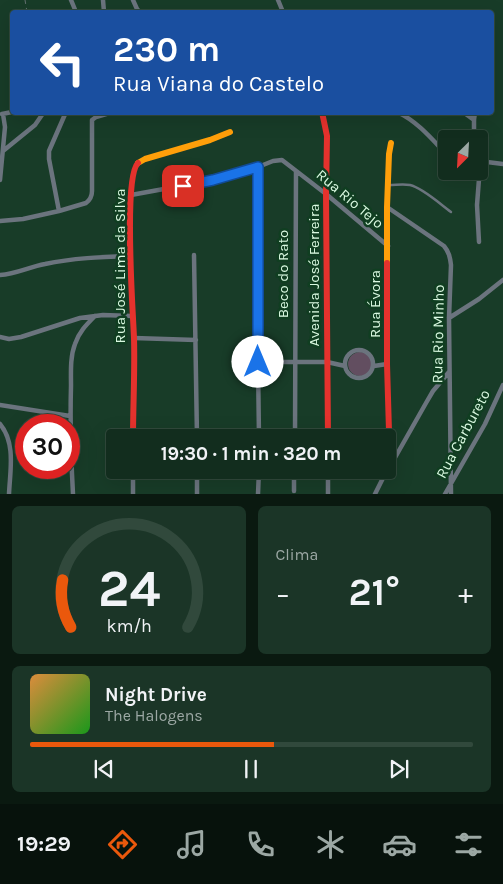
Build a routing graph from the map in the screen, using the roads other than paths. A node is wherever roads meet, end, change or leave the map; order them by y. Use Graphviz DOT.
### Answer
graph roads {
  1 [pos="1,114"];
  2 [pos="42,115"];
  3 [pos="65,115"];
  4 [pos="103,115"];
  5 [pos="323,115"];
  6 [pos="402,115"];
  7 [pos="467,115"];
  8 [pos="475,115"];
  9 [pos="474,120"];
  10 [pos="474,130"];
  11 [pos="230,132"];
  12 [pos="391,143"];
  13 [pos="438,146"];
  14 [pos="3,151"];
  15 [pos="488,161"];
  16 [pos="503,162"];
  17 [pos="258,167"];
  18 [pos="296,171"];
  19 [pos="0,180"];
  20 [pos="479,180"];
  21 [pos="388,186"];
  22 [pos="326,194"];
  23 [pos="131,195"];
  24 [pos="387,207"];
  25 [pos="59,211"];
  26 [pos="451,212"];
  27 [pos="0,220"];
  28 [pos="479,242"];
  29 [pos="388,246"];
  30 [pos="194,255"];
  31 [pos="130,256"];
  32 [pos="0,276"];
  33 [pos="503,280"];
  34 [pos="95,316"];
  35 [pos="132,316"];
  36 [pos="449,318"];
  37 [pos="0,336"];
  38 [pos="134,338"];
  39 [pos="196,340"];
  40 [pos="258,362"];
  41 [pos="295,362"];
  42 [pos="327,362"];
  43 [pos="387,364"];
  44 [pos="345,366"];
  45 [pos="374,366"];
  46 [pos="449,372"];
  47 [pos="503,385"];
  48 [pos="0,405"];
  49 [pos="57,414"];
  50 [pos="70,414"];
  51 [pos="0,424"];
  52 [pos="133,429"];
  53 [pos="197,429"];
  54 [pos="259,429"];
  55 [pos="294,429"];
  56 [pos="328,429"];
  57 [pos="388,429"];
  58 [pos="396,454"];
  59 [pos="72,479"];
  60 [pos="133,479"];
  61 [pos="197,479"];
  62 [pos="259,479"];
  63 [pos="294,479"];
  64 [pos="328,479"];
  65 [pos="382,479"];
  66 [pos="451,483"];
  67 [pos="294,491"];
  68 [pos="10,494"];
  69 [pos="72,494"];
  70 [pos="133,494"];
  71 [pos="197,494"];
  72 [pos="258,494"];
  73 [pos="328,494"];
  74 [pos="375,494"];
  75 [pos="445,494"];
  76 [pos="451,494"];
  1 -- 14 [label="street"];
  2 -- 14 [label="street"];
  3 -- 25 [label="street"];
  4 -- 25 [label="street"];
  5 -- 22 [label="street, Avenida José Ferreira"];
  6 -- 13 [label="street"];
  7 -- 9 [label="street"];
  8 -- 9 [label="street"];
  9 -- 10 [label="street"];
  11 -- 23 [label="street, Rua José Lima da Silva"];
  12 -- 21 [label="street, Rua Évora"];
  14 -- 19 [label="street"];
  15 -- 16 [label="street"];
  17 -- 18 [label="street, Rua Rio Tejo"];
  17 -- 23 [label="street"];
  17 -- 40 [label="street"];
  18 -- 22 [label="street, Rua Rio Tejo"];
  18 -- 41 [label="street, Beco do Rato"];
  20 -- 28 [label="street"];
  21 -- 24 [label="street, Rua Évora"];
  21 -- 26 [label="lane"];
  22 -- 29 [label="street, Rua Rio Tejo"];
  22 -- 42 [label="street, Avenida José Ferreira"];
  23 -- 31 [label="street, Rua José Lima da Silva"];
  24 -- 29 [label="street, Rua Évora"];
  24 -- 36 [label="street, Rua Rio Minho"];
  25 -- 27 [label="street"];
  29 -- 43 [label="street, Rua Évora"];
  30 -- 39 [label="street"];
  31 -- 32 [label="street"];
  31 -- 35 [label="street, Rua José Lima da Silva"];
  33 -- 36 [label="street"];
  34 -- 35 [label="street"];
  34 -- 37 [label="street"];
  34 -- 50 [label="street"];
  35 -- 38 [label="street, Rua José Lima da Silva"];
  36 -- 46 [label="street, Rua Rio Minho"];
  38 -- 39 [label="street"];
  38 -- 52 [label="street, Rua José Lima da Silva"];
  39 -- 53 [label="street"];
  40 -- 41 [label="street"];
  40 -- 54 [label="street"];
  41 -- 42 [label="street"];
  41 -- 55 [label="street, Beco do Rato"];
  42 -- 44 [label="street"];
  42 -- 56 [label="street, Avenida José Ferreira"];
  43 -- 45 [label="street"];
  43 -- 57 [label="street, Rua Évora"];
  44 -- 45 [label="street"];
  44 -- 45 [label="street"];
  46 -- 58 [label="street"];
  46 -- 66 [label="street, Rua Rio Minho"];
  47 -- 66 [label="street, Rua Carbureto"];
  48 -- 49 [label="street"];
  51 -- 68 [label="street"];
  59 -- 69 [label="street"];
  60 -- 70 [label="street"];
  61 -- 71 [label="street"];
  62 -- 72 [label="street"];
  63 -- 67 [label="street"];
  64 -- 73 [label="street"];
  65 -- 74 [label="street"];
  66 -- 75 [label="street, Rua Carbureto"];
  66 -- 76 [label="street, Rua Rio Minho"];
}
